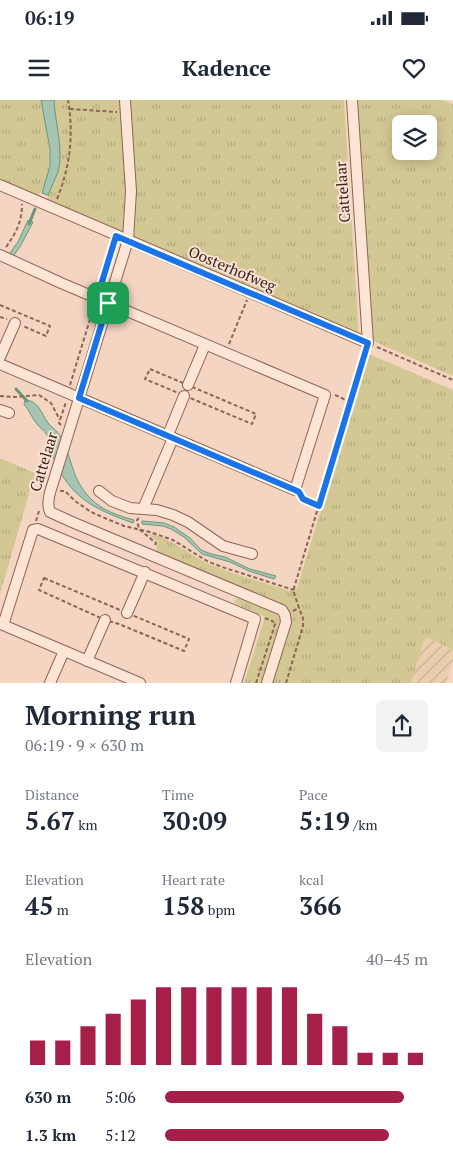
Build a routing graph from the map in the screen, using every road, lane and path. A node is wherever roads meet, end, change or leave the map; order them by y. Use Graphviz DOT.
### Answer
graph roads {
  1 [pos="68,100"];
  2 [pos="125,100"];
  3 [pos="352,100"];
  4 [pos="70,109"];
  5 [pos="126,112"];
  6 [pos="0,185"];
  7 [pos="22,195"];
  8 [pos="54,208"];
  9 [pos="116,236"];
  10 [pos="128,240"];
  11 [pos="2,253"];
  12 [pos="250,293"];
  13 [pos="97,298"];
  14 [pos="108,303"];
  15 [pos="0,305"];
  16 [pos="0,316"];
  17 [pos="15,323"];
  18 [pos="368,343"];
  19 [pos="204,345"];
  20 [pos="225,354"];
  21 [pos="0,357"];
  22 [pos="0,364"];
  23 [pos="453,380"];
  24 [pos="188,385"];
  25 [pos="68,393"];
  26 [pos="0,396"];
  27 [pos="184,396"];
  28 [pos="325,396"];
  29 [pos="79,398"];
  30 [pos="350,402"];
  31 [pos="256,414"];
  32 [pos="60,420"];
  33 [pos="63,430"];
  34 [pos="170,437"];
  35 [pos="295,490"];
  36 [pos="99,491"];
  37 [pos="50,494"];
  38 [pos="319,506"];
  39 [pos="143,509"];
  40 [pos="72,522"];
  41 [pos="65,539"];
  42 [pos="252,554"];
  43 [pos="145,572"];
  44 [pos="234,590"];
  45 [pos="294,590"];
  46 [pos="227,607"];
  47 [pos="300,608"];
  48 [pos="122,614"];
  49 [pos="285,614"];
  50 [pos="107,618"];
  51 [pos="64,651"];
  52 [pos="87,661"];
  53 [pos="50,683"];
  54 [pos="140,683"];
  55 [pos="236,683"];
  56 [pos="267,683"];
  57 [pos="286,683"];
  1 -- 4 [label="path"];
  2 -- 5 [label="street, Cattelaar"];
  3 -- 18 [label="street, Cattelaar"];
  4 -- 5 [label="path"];
  4 -- 8 [label="path"];
  5 -- 10 [label="street, Cattelaar"];
  6 -- 7 [label="street, Oosterhofweg"];
  7 -- 8 [label="street, Oosterhofweg"];
  7 -- 11 [label="path"];
  8 -- 9 [label="street, Oosterhofweg"];
  9 -- 10 [label="street, Oosterhofweg"];
  9 -- 13 [label="path"];
  10 -- 12 [label="street, Oosterhofweg"];
  10 -- 14 [label="street, Cattelaar"];
  11 -- 13 [label="street"];
  12 -- 18 [label="street, Oosterhofweg"];
  12 -- 20 [label="path"];
  13 -- 14 [label="street"];
  13 -- 25 [label="path"];
  14 -- 19 [label="street"];
  14 -- 29 [label="street, Cattelaar"];
  15 -- 17 [label="path"];
  16 -- 17 [label="path"];
  17 -- 21 [label="street"];
  18 -- 23 [label="path"];
  18 -- 30 [label="path"];
  19 -- 20 [label="street"];
  19 -- 24 [label="street"];
  20 -- 28 [label="street"];
  22 -- 25 [label="street"];
  25 -- 29 [label="street"];
  25 -- 32 [label="path"];
  26 -- 32 [label="path"];
  27 -- 31 [label="path"];
  27 -- 34 [label="street"];
  28 -- 30 [label="path"];
  28 -- 35 [label="street"];
  29 -- 34 [label="street"];
  29 -- 37 [label="street, Cattelaar"];
  30 -- 38 [label="path"];
  32 -- 33 [label="path"];
  34 -- 35 [label="street"];
  34 -- 39 [label="street"];
  35 -- 38 [label="path"];
  36 -- 39 [label="street"];
  37 -- 40 [label="street, Cattelaar"];
  37 -- 45 [label="path"];
  38 -- 45 [label="path"];
  39 -- 42 [label="street"];
  40 -- 41 [label="street"];
  40 -- 44 [label="street, Cattelaar"];
  41 -- 43 [label="street"];
  41 -- 51 [label="street"];
  43 -- 46 [label="street"];
  43 -- 48 [label="street"];
  44 -- 46 [label="street"];
  44 -- 49 [label="street, Cattelaar"];
  45 -- 47 [label="path"];
  46 -- 55 [label="street"];
  47 -- 49 [label="path"];
  47 -- 57 [label="path"];
  49 -- 56 [label="street"];
  50 -- 52 [label="street"];
  51 -- 52 [label="street"];
  51 -- 53 [label="street"];
  52 -- 54 [label="street"];
}
